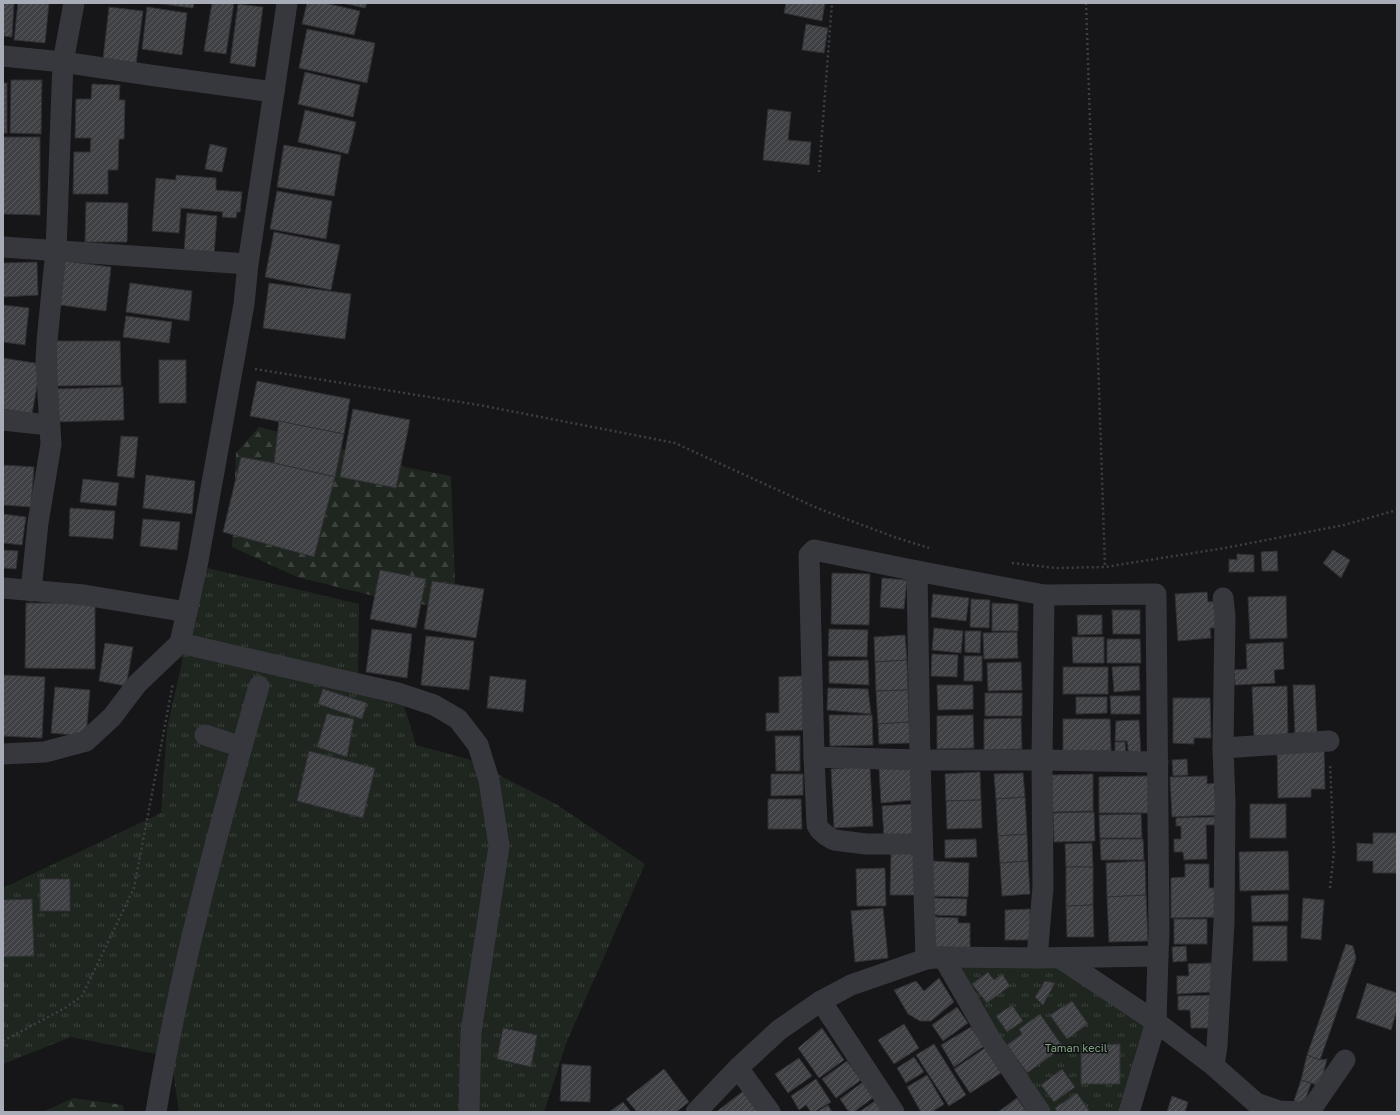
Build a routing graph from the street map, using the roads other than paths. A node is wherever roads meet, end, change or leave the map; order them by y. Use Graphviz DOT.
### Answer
graph roads {
  1 [pos="74,3"];
  2 [pos="287,3"];
  3 [pos="3,56"];
  4 [pos="63,62"];
  5 [pos="274,92"];
  6 [pos="3,247"];
  7 [pos="56,250"];
  8 [pos="248,264"];
  9 [pos="3,420"];
  10 [pos="49,425"];
  11 [pos="917,571"];
  12 [pos="3,588"];
  13 [pos="31,591"];
  14 [pos="1044,595"];
  15 [pos="1223,598"];
  16 [pos="188,612"];
  17 [pos="180,643"];
  18 [pos="259,686"];
  19 [pos="205,734"];
  20 [pos="1329,742"];
  21 [pos="242,747"];
  22 [pos="1223,748"];
  23 [pos="3,754"];
  24 [pos="814,757"];
  25 [pos="920,760"];
  26 [pos="1042,760"];
  27 [pos="1158,762"];
  28 [pos="922,844"];
  29 [pos="1158,956"];
  30 [pos="934,958"];
  31 [pos="1037,958"];
  32 [pos="1060,958"];
  33 [pos="821,1001"];
  34 [pos="1156,1022"];
  35 [pos="1346,1060"];
  36 [pos="1214,1066"];
  37 [pos="738,1068"];
  38 [pos="1254,1108"];
  39 [pos="156,1112"];
  40 [pos="469,1112"];
  41 [pos="696,1112"];
  42 [pos="770,1112"];
  43 [pos="894,1112"];
  44 [pos="1040,1112"];
  45 [pos="1129,1112"];
  1 -- 4 [label="street"];
  2 -- 5 [label="street"];
  3 -- 4 [label="street"];
  4 -- 5 [label="street"];
  4 -- 7 [label="street"];
  5 -- 8 [label="street"];
  6 -- 7 [label="street"];
  7 -- 8 [label="street"];
  7 -- 10 [label="street"];
  8 -- 16 [label="street"];
  9 -- 10 [label="street"];
  10 -- 13 [label="street"];
  11 -- 14 [label="street"];
  11 -- 24 [label="street"];
  11 -- 25 [label="street"];
  12 -- 13 [label="street"];
  13 -- 16 [label="street"];
  14 -- 26 [label="street"];
  14 -- 27 [label="street"];
  15 -- 22 [label="street"];
  16 -- 17 [label="street"];
  17 -- 23 [label="street"];
  17 -- 40 [label="street"];
  18 -- 21 [label="street"];
  19 -- 21 [label="street"];
  20 -- 22 [label="street"];
  21 -- 39 [label="street"];
  22 -- 36 [label="street"];
  24 -- 25 [label="street"];
  24 -- 28 [label="street"];
  25 -- 26 [label="street"];
  25 -- 28 [label="street"];
  26 -- 27 [label="street"];
  26 -- 31 [label="street"];
  27 -- 29 [label="street"];
  28 -- 30 [label="street"];
  29 -- 32 [label="street"];
  29 -- 34 [label="street"];
  30 -- 31 [label="street"];
  30 -- 33 [label="street"];
  30 -- 44 [label="street"];
  31 -- 32 [label="street"];
  32 -- 34 [label="street"];
  33 -- 37 [label="street"];
  33 -- 43 [label="street"];
  34 -- 36 [label="street"];
  34 -- 45 [label="street"];
  35 -- 38 [label="street"];
  36 -- 38 [label="street"];
  37 -- 41 [label="street"];
  37 -- 42 [label="street"];
}
